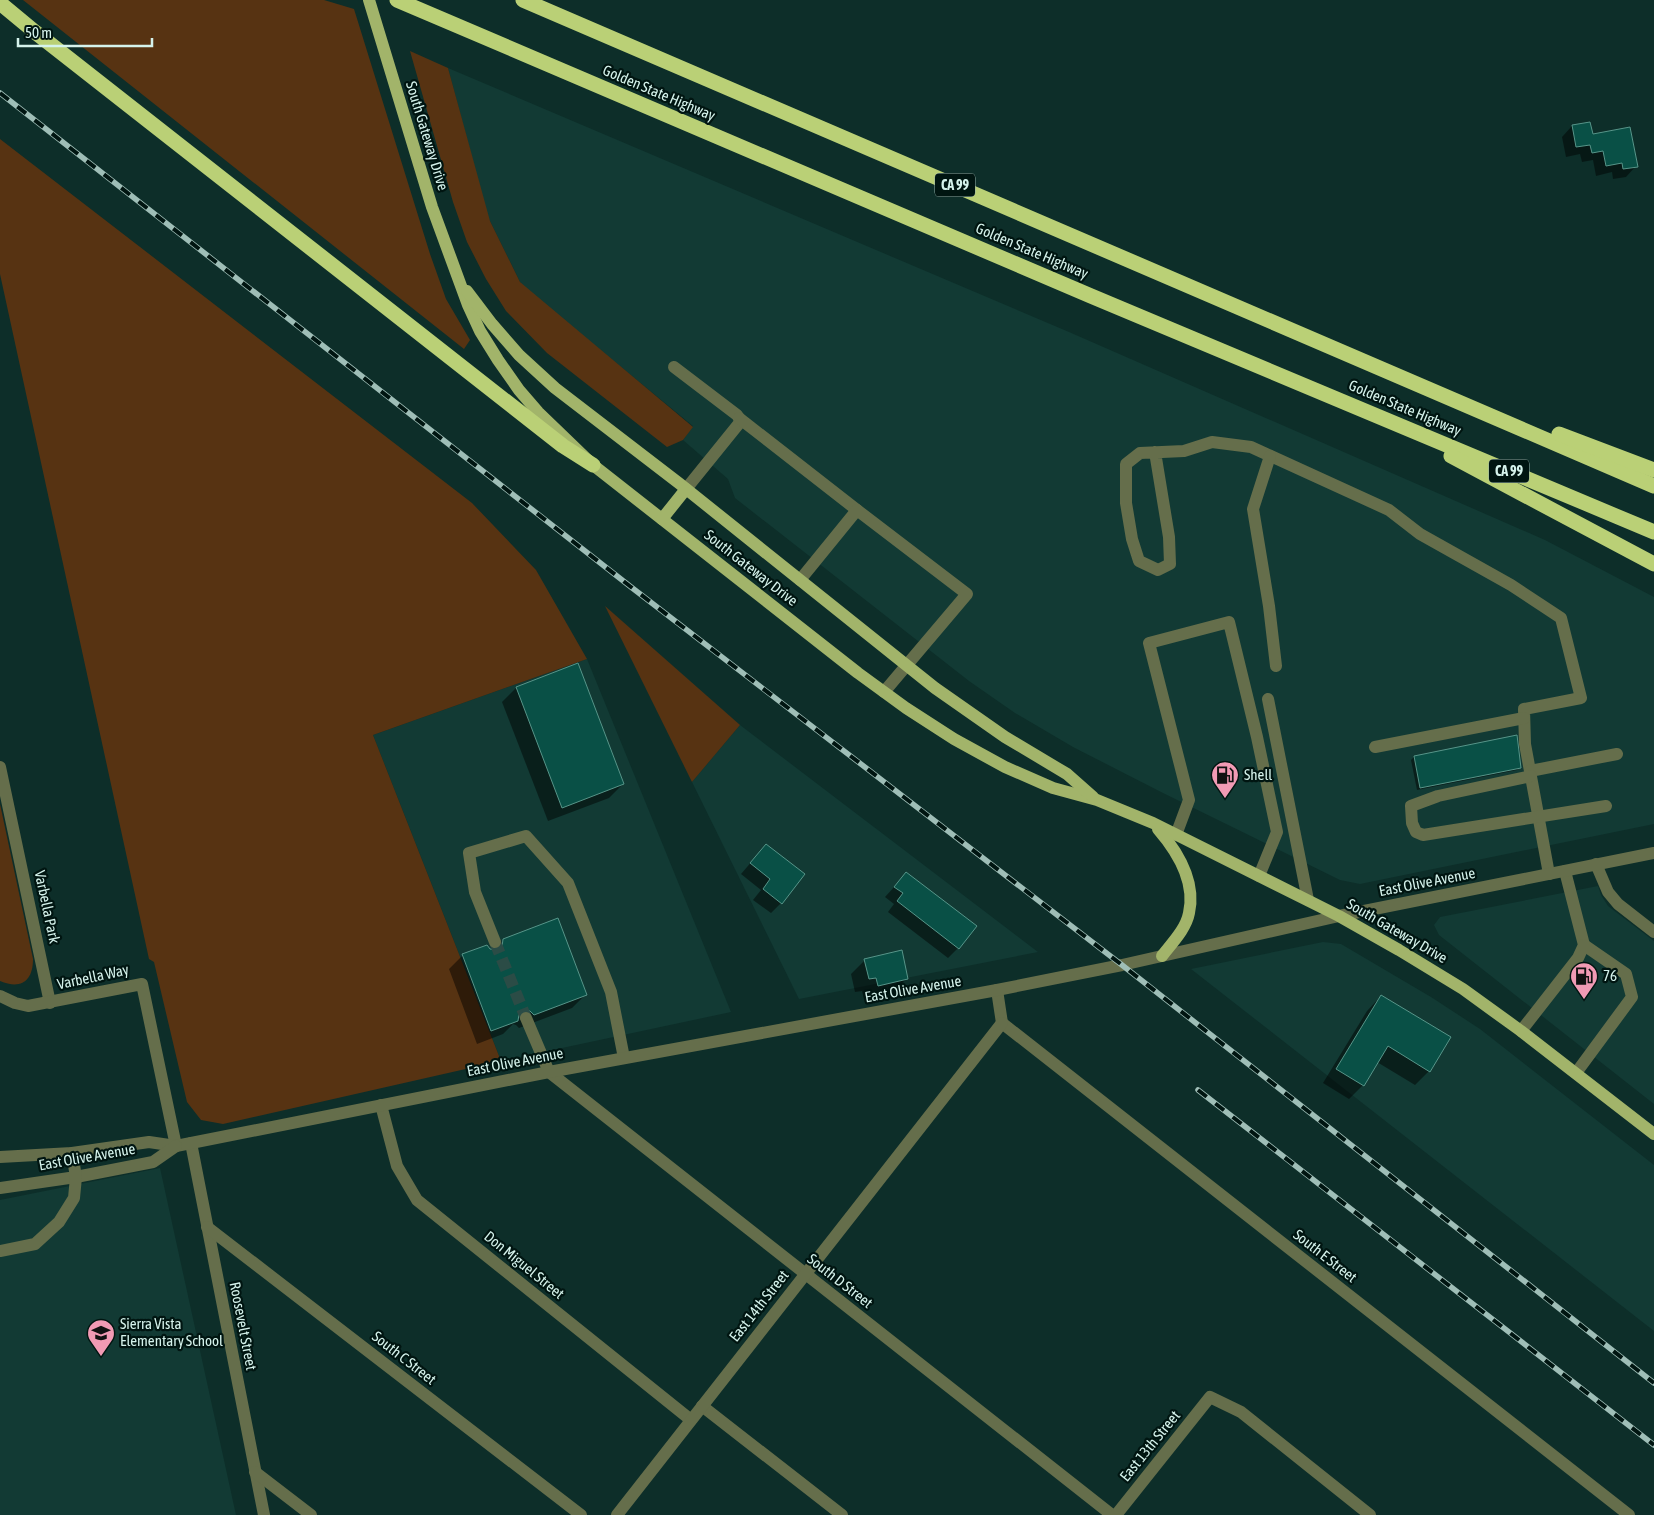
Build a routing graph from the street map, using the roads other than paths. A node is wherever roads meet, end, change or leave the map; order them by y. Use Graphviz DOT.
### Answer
graph roads {
  1 [pos="369,0"];
  2 [pos="397,0"];
  3 [pos="523,0"];
  4 [pos="0,3"];
  5 [pos="459,279"];
  6 [pos="674,367"];
  7 [pos="1386,370"];
  8 [pos="1364,410"];
  9 [pos="739,418"];
  10 [pos="1155,452"];
  11 [pos="1270,456"];
  12 [pos="592,465"];
  13 [pos="1654,470"];
  14 [pos="1654,486"];
  15 [pos="686,489"];
  16 [pos="858,510"];
  17 [pos="662,519"];
  18 [pos="1654,532"];
  19 [pos="1654,564"];
  20 [pos="800,580"];
  21 [pos="907,666"];
  22 [pos="1276,666"];
  23 [pos="884,692"];
  24 [pos="1268,699"];
  25 [pos="1524,718"];
  26 [pos="1375,748"];
  27 [pos="1617,754"];
  28 [pos="0,767"];
  29 [pos="1531,773"];
  30 [pos="1096,800"];
  31 [pos="1606,806"];
  32 [pos="1539,818"];
  33 [pos="1153,823"];
  34 [pos="1176,835"];
  35 [pos="1654,853"];
  36 [pos="1596,864"];
  37 [pos="1565,871"];
  38 [pos="1549,874"];
  39 [pos="1259,876"];
  40 [pos="1308,900"];
  41 [pos="1339,916"];
  42 [pos="1654,932"];
  43 [pos="495,942"];
  44 [pos="1584,945"];
  45 [pos="1162,956"];
  46 [pos="997,990"];
  47 [pos="0,996"];
  48 [pos="50,1003"];
  49 [pos="526,1018"];
  50 [pos="1002,1023"];
  51 [pos="1521,1030"];
  52 [pos="624,1058"];
  53 [pos="549,1072"];
  54 [pos="1576,1072"];
  55 [pos="381,1105"];
  56 [pos="1654,1134"];
  57 [pos="191,1143"];
  58 [pos="176,1146"];
  59 [pos="72,1153"];
  60 [pos="0,1157"];
  61 [pos="76,1177"];
  62 [pos="0,1188"];
  63 [pos="207,1227"];
  64 [pos="0,1251"];
  65 [pos="805,1274"];
  66 [pos="702,1406"];
  67 [pos="691,1420"];
  68 [pos="255,1472"];
  69 [pos="264,1515"];
  70 [pos="311,1515"];
  71 [pos="581,1515"];
  72 [pos="617,1515"];
  73 [pos="842,1515"];
  74 [pos="1112,1515"];
  75 [pos="1116,1515"];
  76 [pos="1370,1515"];
  77 [pos="1629,1515"];
  1 -- 5 [label="main road, South Gateway Drive"];
  2 -- 8 [label="highway, Golden State Highway / CA 99"];
  3 -- 7 [label="highway, Golden State Highway / CA 99"];
  4 -- 12 [label="highway"];
  5 -- 12 [label="main road, South Gateway Drive"];
  5 -- 15 [label="main road, South Gateway Drive"];
  6 -- 9 [label="street"];
  7 -- 13 [label="highway"];
  7 -- 14 [label="highway, Golden State Highway / CA 99"];
  8 -- 18 [label="highway, Golden State Highway / CA 99"];
  8 -- 19 [label="highway"];
  9 -- 15 [label="street"];
  9 -- 16 [label="street"];
  10 -- 10 [label="street"];
  10 -- 11 [label="street"];
  11 -- 22 [label="street"];
  11 -- 25 [label="street"];
  12 -- 17 [label="main road, South Gateway Drive"];
  15 -- 17 [label="main road"];
  15 -- 20 [label="main road, South Gateway Drive"];
  16 -- 20 [label="street"];
  16 -- 21 [label="street"];
  17 -- 23 [label="main road, South Gateway Drive"];
  20 -- 21 [label="main road, South Gateway Drive"];
  21 -- 23 [label="street"];
  21 -- 30 [label="main road, South Gateway Drive"];
  23 -- 30 [label="main road, South Gateway Drive"];
  24 -- 40 [label="street"];
  25 -- 26 [label="street"];
  25 -- 29 [label="street"];
  27 -- 29 [label="street"];
  28 -- 48 [label="street, Varbella Park"];
  29 -- 32 [label="street"];
  29 -- 32 [label="street"];
  30 -- 33 [label="main road, South Gateway Drive"];
  31 -- 32 [label="street"];
  32 -- 38 [label="street"];
  33 -- 34 [label="main road, South Gateway Drive"];
  33 -- 45 [label="main road"];
  34 -- 39 [label="main road, South Gateway Drive"];
  34 -- 39 [label="street"];
  35 -- 36 [label="street, East Olive Avenue"];
  36 -- 37 [label="street, East Olive Avenue"];
  36 -- 42 [label="street"];
  37 -- 38 [label="street, East Olive Avenue"];
  37 -- 44 [label="street"];
  38 -- 41 [label="street, East Olive Avenue"];
  39 -- 40 [label="main road, South Gateway Drive"];
  40 -- 41 [label="main road, South Gateway Drive"];
  41 -- 45 [label="street, East Olive Avenue"];
  41 -- 51 [label="main road, South Gateway Drive"];
  43 -- 52 [label="street"];
  44 -- 51 [label="street"];
  44 -- 54 [label="street"];
  45 -- 46 [label="street, East Olive Avenue"];
  46 -- 50 [label="street"];
  46 -- 52 [label="street, East Olive Avenue"];
  47 -- 48 [label="street"];
  48 -- 58 [label="street, Varbella Way"];
  49 -- 53 [label="street"];
  50 -- 65 [label="street, East 14th Street"];
  50 -- 77 [label="street, South E Street"];
  51 -- 54 [label="main road, South Gateway Drive"];
  52 -- 53 [label="street, East Olive Avenue"];
  53 -- 55 [label="street, East Olive Avenue"];
  53 -- 65 [label="street, South D Street"];
  54 -- 56 [label="main road, South Gateway Drive"];
  55 -- 57 [label="street, East Olive Avenue"];
  55 -- 67 [label="street, Don Miguel Street"];
  57 -- 58 [label="street, East Olive Avenue"];
  57 -- 63 [label="street, Roosevelt Street"];
  58 -- 59 [label="street, East Olive Avenue"];
  58 -- 61 [label="street, East Olive Avenue"];
  59 -- 60 [label="street, East Olive Avenue"];
  59 -- 61 [label="street"];
  61 -- 62 [label="street, East Olive Avenue"];
  61 -- 64 [label="street"];
  63 -- 68 [label="street, Roosevelt Street"];
  63 -- 71 [label="street, South C Street"];
  65 -- 66 [label="street, East 14th Street"];
  65 -- 74 [label="street, South D Street"];
  66 -- 67 [label="street, East 14th Street"];
  66 -- 73 [label="street"];
  67 -- 72 [label="street, East 14th Street"];
  68 -- 69 [label="street, Roosevelt Street"];
  68 -- 70 [label="street"];
  75 -- 76 [label="street, East 13th Street"];
}
